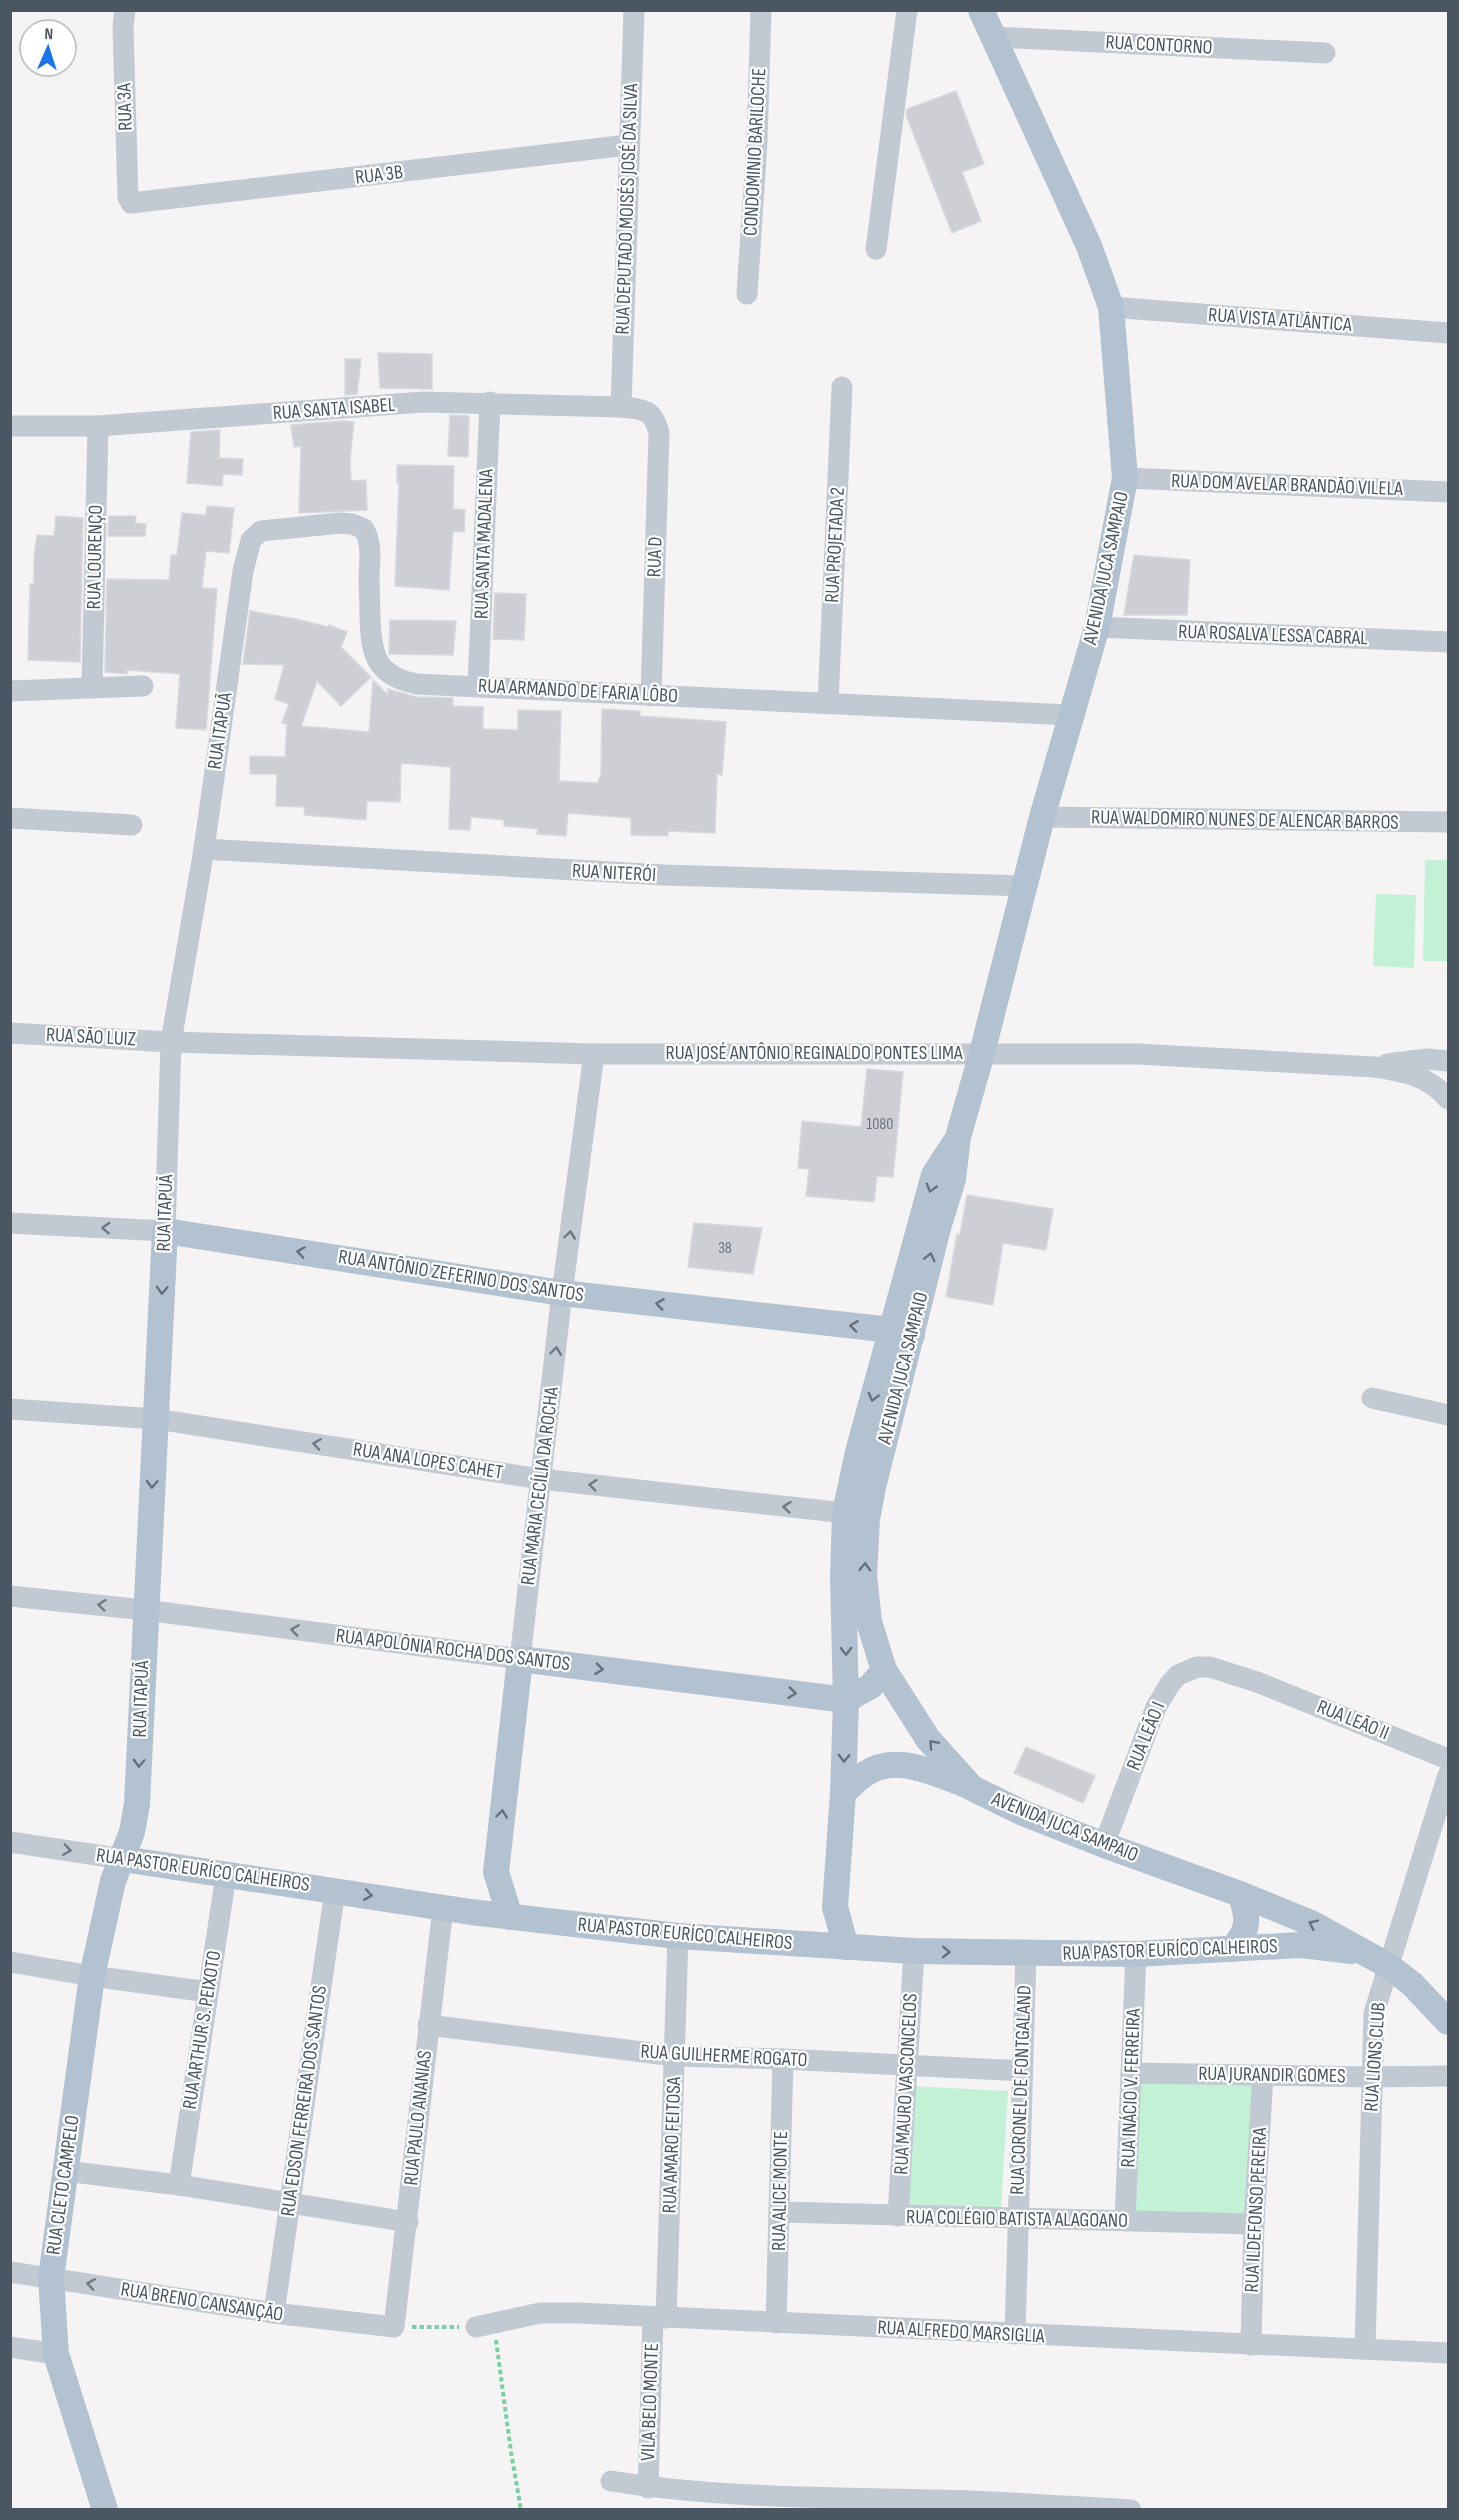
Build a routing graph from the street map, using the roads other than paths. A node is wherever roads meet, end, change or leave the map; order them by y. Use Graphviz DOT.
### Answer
graph roads {
  1 [pos="125,10"];
  2 [pos="634,10"];
  3 [pos="761,10"];
  4 [pos="907,10"];
  5 [pos="981,10"];
  6 [pos="993,37"];
  7 [pos="1325,53"];
  8 [pos="628,145"];
  9 [pos="130,202"];
  10 [pos="876,249"];
  11 [pos="747,294"];
  12 [pos="1111,307"];
  13 [pos="1449,333"];
  14 [pos="842,387"];
  15 [pos="490,402"];
  16 [pos="621,407"];
  17 [pos="655,418"];
  18 [pos="10,426"];
  19 [pos="98,426"];
  20 [pos="1125,478"];
  21 [pos="1449,492"];
  22 [pos="243,571"];
  23 [pos="1097,627"];
  24 [pos="1449,642"];
  25 [pos="478,685"];
  26 [pos="143,686"];
  27 [pos="92,687"];
  28 [pos="10,691"];
  29 [pos="651,696"];
  30 [pos="828,704"];
  31 [pos="1070,715"];
  32 [pos="1042,817"];
  33 [pos="10,818"];
  34 [pos="1449,822"];
  35 [pos="132,825"];
  36 [pos="204,849"];
  37 [pos="1024,886"];
  38 [pos="10,1033"];
  39 [pos="171,1042"];
  40 [pos="982,1053"];
  41 [pos="594,1054"];
  42 [pos="1449,1061"];
  43 [pos="1374,1067"];
  44 [pos="1449,1099"];
  45 [pos="10,1223"];
  46 [pos="165,1231"];
  47 [pos="562,1293"];
  48 [pos="901,1333"];
  49 [pos="1372,1398"];
  50 [pos="10,1409"];
  51 [pos="1449,1416"];
  52 [pos="156,1419"];
  53 [pos="541,1479"];
  54 [pos="845,1513"];
  55 [pos="10,1596"];
  56 [pos="145,1610"];
  57 [pos="520,1659"];
  58 [pos="884,1670"];
  59 [pos="1257,1682"];
  60 [pos="846,1700"];
  61 [pos="1449,1759"];
  62 [pos="1449,1775"];
  63 [pos="972,1788"];
  64 [pos="843,1793"];
  65 [pos="10,1842"];
  66 [pos="1104,1845"];
  67 [pos="123,1859"];
  68 [pos="495,1872"];
  69 [pos="226,1875"];
  70 [pos="335,1890"];
  71 [pos="1240,1894"];
  72 [pos="835,1907"];
  73 [pos="442,1908"];
  74 [pos="471,1912"];
  75 [pos="510,1917"];
  76 [pos="678,1935"];
  77 [pos="814,1945"];
  78 [pos="846,1947"];
  79 [pos="1232,1949"];
  80 [pos="914,1951"];
  81 [pos="1365,1952"];
  82 [pos="1026,1953"];
  83 [pos="1136,1954"];
  84 [pos="10,1962"];
  85 [pos="1389,1966"];
  86 [pos="92,1976"];
  87 [pos="208,1992"];
  88 [pos="1449,2022"];
  89 [pos="428,2025"];
  90 [pos="675,2056"];
  91 [pos="783,2059"];
  92 [pos="907,2066"];
  93 [pos="1022,2071"];
  94 [pos="1131,2073"];
  95 [pos="1263,2075"];
  96 [pos="1449,2076"];
  97 [pos="1371,2077"];
  98 [pos="65,2171"];
  99 [pos="179,2185"];
  100 [pos="289,2202"];
  101 [pos="780,2211"];
  102 [pos="898,2216"];
  103 [pos="1017,2218"];
  104 [pos="1125,2221"];
  105 [pos="408,2222"];
  106 [pos="1254,2224"];
  107 [pos="10,2272"];
  108 [pos="51,2278"];
  109 [pos="274,2313"];
  110 [pos="659,2318"];
  111 [pos="776,2323"];
  112 [pos="485,2324"];
  113 [pos="394,2327"];
  114 [pos="1015,2334"];
  115 [pos="1251,2345"];
  116 [pos="10,2347"];
  117 [pos="1365,2349"];
  118 [pos="1449,2353"];
  119 [pos="56,2354"];
  120 [pos="610,2481"];
  121 [pos="648,2487"];
  122 [pos="105,2510"];
  123 [pos="1131,2510"];
  1 -- 9 [label="street, RUA 3A"];
  2 -- 8 [label="street, RUA DEPUTADO MOISÉS JOSÉ DA SILVA"];
  3 -- 11 [label="street, CONDOMINIO BARILOCHE"];
  4 -- 10 [label="street"];
  5 -- 6 [label="main road, AVENIDA JUCA SAMPAIO"];
  6 -- 7 [label="street, RUA CONTORNO"];
  6 -- 12 [label="main road, AVENIDA JUCA SAMPAIO"];
  8 -- 9 [label="street, RUA 3B"];
  8 -- 16 [label="street, RUA DEPUTADO MOISÉS JOSÉ DA SILVA"];
  12 -- 13 [label="street, RUA VISTA ATLÂNTICA"];
  12 -- 20 [label="main road, AVENIDA JUCA SAMPAIO"];
  14 -- 30 [label="street, RUA PROJETADA 2"];
  15 -- 16 [label="street, RUA SANTA ISABEL"];
  15 -- 19 [label="street, RUA SANTA ISABEL"];
  15 -- 25 [label="street, RUA SANTA MADALENA"];
  16 -- 17 [label="street, RUA SANTA ISABEL"];
  17 -- 29 [label="street, RUA D"];
  18 -- 19 [label="street, RUA SANTA ISABEL"];
  19 -- 27 [label="street, RUA LOURENÇO"];
  20 -- 21 [label="street, RUA DOM AVELAR BRANDÃO VILELA"];
  20 -- 23 [label="main road, AVENIDA JUCA SAMPAIO"];
  22 -- 25 [label="street, RUA ARMANDO DE FARIA LÔBO"];
  22 -- 36 [label="street, RUA ITAPUÃ"];
  23 -- 24 [label="street, RUA ROSALVA LESSA CABRAL"];
  23 -- 31 [label="main road, AVENIDA JUCA SAMPAIO"];
  25 -- 29 [label="street, RUA ARMANDO DE FARIA LÔBO"];
  26 -- 27 [label="street"];
  27 -- 28 [label="street"];
  29 -- 30 [label="street, RUA ARMANDO DE FARIA LÔBO"];
  30 -- 31 [label="street, RUA ARMANDO DE FARIA LÔBO"];
  31 -- 32 [label="main road, AVENIDA JUCA SAMPAIO"];
  32 -- 34 [label="street, RUA WALDOMIRO NUNES DE ALENCAR BARROS"];
  32 -- 37 [label="main road, AVENIDA JUCA SAMPAIO"];
  33 -- 35 [label="street"];
  36 -- 37 [label="street, RUA NITERÓI"];
  36 -- 39 [label="street, RUA ITAPUÃ"];
  37 -- 40 [label="main road, AVENIDA JUCA SAMPAIO"];
  38 -- 39 [label="street, RUA SÃO LUIZ"];
  39 -- 41 [label="street, RUA JOSÉ ANTÔNIO REGINALDO PONTES LIMA"];
  39 -- 46 [label="street, RUA ITAPUÃ"];
  40 -- 41 [label="street, RUA JOSÉ ANTÔNIO REGINALDO PONTES LIMA"];
  40 -- 43 [label="street, RUA JOSÉ ANTÔNIO REGINALDO PONTES LIMA"];
  40 -- 48 [label="main road, AVENIDA JUCA SAMPAIO"];
  47 -- 41 [label="street, RUA MARIA CECÍLIA DA ROCHA, one-way"];
  42 -- 43 [label="street"];
  43 -- 44 [label="street, RUA JOSÉ ANTÔNIO REGINALDO PONTES LIMA"];
  46 -- 45 [label="street, RUA ANTÔNIO ZEFERINO DOS SANTOS, one-way"];
  47 -- 46 [label="main road, RUA ANTÔNIO ZEFERINO DOS SANTOS, one-way"];
  46 -- 52 [label="main road, RUA ITAPUÃ, one-way"];
  48 -- 47 [label="main road, RUA ANTÔNIO ZEFERINO DOS SANTOS, one-way"];
  53 -- 47 [label="street, RUA MARIA CECÍLIA DA ROCHA, one-way"];
  48 -- 54 [label="main road, AVENIDA JUCA SAMPAIO, one-way"];
  58 -- 48 [label="main road, AVENIDA JUCA SAMPAIO, one-way"];
  49 -- 51 [label="street"];
  50 -- 52 [label="street, RUA ANA LOPES CAHET"];
  53 -- 52 [label="street, RUA ANA LOPES CAHET, one-way"];
  52 -- 56 [label="main road, RUA ITAPUÃ, one-way"];
  54 -- 53 [label="street, RUA ANA LOPES CAHET, one-way"];
  53 -- 57 [label="street, RUA MARIA CECÍLIA DA ROCHA"];
  54 -- 60 [label="main road, AVENIDA JUCA SAMPAIO, one-way"];
  56 -- 55 [label="street, RUA APOLÔNIA ROCHA DOS SANTOS, one-way"];
  57 -- 56 [label="street, RUA APOLÔNIA ROCHA DOS SANTOS, one-way"];
  56 -- 67 [label="main road, RUA ITAPUÃ, one-way"];
  57 -- 60 [label="main road, RUA APOLÔNIA ROCHA DOS SANTOS, one-way"];
  68 -- 57 [label="main road, RUA MARIA CECÍLIA DA ROCHA, one-way"];
  58 -- 60 [label="main road"];
  63 -- 58 [label="main road, AVENIDA JUCA SAMPAIO, one-way"];
  59 -- 61 [label="street, RUA LEÃO II"];
  59 -- 66 [label="street, RUA LEÃO I"];
  60 -- 64 [label="main road, AVENIDA JUCA SAMPAIO, one-way"];
  62 -- 85 [label="street, RUA LIONS CLUB"];
  63 -- 64 [label="main road"];
  63 -- 66 [label="main road, AVENIDA JUCA SAMPAIO"];
  64 -- 72 [label="main road, AVENIDA JUCA SAMPAIO"];
  65 -- 67 [label="street, RUA PASTOR EURÍCO CALHEIROS, one-way"];
  66 -- 71 [label="main road, AVENIDA JUCA SAMPAIO"];
  67 -- 69 [label="main road, RUA PASTOR EURÍCO CALHEIROS"];
  67 -- 86 [label="main road, RUA CLETO CAMPELO"];
  68 -- 74 [label="main road"];
  68 -- 75 [label="main road, RUA MARIA CECÍLIA DA ROCHA"];
  69 -- 70 [label="main road, RUA PASTOR EURÍCO CALHEIROS"];
  69 -- 87 [label="street, RUA ARTHUR S. PEIXOTO"];
  70 -- 73 [label="main road, RUA PASTOR EURÍCO CALHEIROS, one-way"];
  70 -- 100 [label="street, RUA EDSON FERREIRA DOS SANTOS"];
  71 -- 79 [label="main road"];
  81 -- 71 [label="main road, AVENIDA JUCA SAMPAIO, one-way"];
  72 -- 77 [label="main road"];
  72 -- 78 [label="main road, AVENIDA JUCA SAMPAIO"];
  73 -- 74 [label="main road, RUA PASTOR EURÍCO CALHEIROS"];
  73 -- 89 [label="street, RUA PAULO ANANIAS"];
  74 -- 75 [label="main road, RUA PASTOR EURÍCO CALHEIROS"];
  75 -- 76 [label="main road, RUA PASTOR EURÍCO CALHEIROS"];
  76 -- 77 [label="main road, RUA PASTOR EURÍCO CALHEIROS"];
  76 -- 90 [label="street, RUA AMARO FEITOSA"];
  77 -- 78 [label="main road, RUA PASTOR EURÍCO CALHEIROS"];
  78 -- 80 [label="main road, RUA PASTOR EURÍCO CALHEIROS"];
  79 -- 81 [label="main road, RUA PASTOR EURÍCO CALHEIROS"];
  79 -- 83 [label="main road, RUA PASTOR EURÍCO CALHEIROS"];
  80 -- 82 [label="main road, RUA PASTOR EURÍCO CALHEIROS, one-way"];
  80 -- 92 [label="street, RUA MAURO VASCONCELOS"];
  81 -- 85 [label="main road, AVENIDA JUCA SAMPAIO"];
  82 -- 83 [label="main road, RUA PASTOR EURÍCO CALHEIROS"];
  82 -- 93 [label="street, RUA CORONEL DE FONTGALAND"];
  83 -- 94 [label="street, RUA INÁCIO V. FERREIRA"];
  84 -- 86 [label="street"];
  85 -- 88 [label="main road, AVENIDA JUCA SAMPAIO"];
  85 -- 97 [label="street, RUA LIONS CLUB"];
  86 -- 87 [label="street"];
  86 -- 98 [label="main road, RUA CLETO CAMPELO"];
  87 -- 99 [label="street, RUA ARTHUR S. PEIXOTO"];
  89 -- 90 [label="street, RUA GUILHERME ROGATO"];
  89 -- 105 [label="street, RUA PAULO ANANIAS"];
  90 -- 91 [label="street, RUA GUILHERME ROGATO"];
  90 -- 110 [label="street, RUA AMARO FEITOSA"];
  91 -- 92 [label="street, RUA GUILHERME ROGATO"];
  91 -- 101 [label="street, RUA ALICE MONTE"];
  92 -- 93 [label="street, RUA GUILHERME ROGATO"];
  92 -- 102 [label="street, RUA MAURO VASCONCELOS"];
  93 -- 103 [label="street, RUA CORONEL DE FONTGALAND"];
  94 -- 95 [label="street, RUA JURANDIR GOMES"];
  94 -- 104 [label="street, RUA INÁCIO V. FERREIRA"];
  95 -- 97 [label="street, RUA JURANDIR GOMES"];
  95 -- 106 [label="street, RUA ILDEFONSO PEREIRA"];
  96 -- 97 [label="street, RUA JURANDIR GOMES"];
  97 -- 117 [label="street, RUA LIONS CLUB"];
  98 -- 99 [label="street"];
  98 -- 108 [label="main road, RUA CLETO CAMPELO"];
  99 -- 100 [label="street"];
  100 -- 105 [label="street"];
  100 -- 109 [label="street, RUA EDSON FERREIRA DOS SANTOS"];
  101 -- 102 [label="street, RUA COLÉGIO BATISTA ALAGOANO"];
  101 -- 111 [label="street, RUA ALICE MONTE"];
  102 -- 103 [label="street, RUA COLÉGIO BATISTA ALAGOANO"];
  103 -- 104 [label="street, RUA COLÉGIO BATISTA ALAGOANO"];
  103 -- 114 [label="street, RUA CORONEL DE FONTGALAND"];
  104 -- 106 [label="street, RUA COLÉGIO BATISTA ALAGOANO"];
  105 -- 113 [label="street, RUA PAULO ANANIAS"];
  106 -- 115 [label="street, RUA ILDEFONSO PEREIRA"];
  107 -- 108 [label="street, RUA BRENO CANSANÇÃO"];
  109 -- 108 [label="street, RUA BRENO CANSANÇÃO, one-way"];
  108 -- 119 [label="main road, RUA CLETO CAMPELO"];
  109 -- 113 [label="street, RUA BRENO CANSANÇÃO"];
  110 -- 111 [label="street, RUA ALFREDO MARSIGLIA"];
  110 -- 112 [label="street, RUA ALFREDO MARSIGLIA"];
  110 -- 121 [label="street, VILA BELO MONTE"];
  111 -- 114 [label="street, RUA ALFREDO MARSIGLIA"];
  114 -- 115 [label="street, RUA ALFREDO MARSIGLIA"];
  115 -- 117 [label="street, RUA ALFREDO MARSIGLIA"];
  116 -- 119 [label="street"];
  117 -- 118 [label="street, RUA ALFREDO MARSIGLIA"];
  119 -- 122 [label="main road, RUA CLETO CAMPELO"];
  120 -- 121 [label="street"];
  121 -- 123 [label="street"];
}
